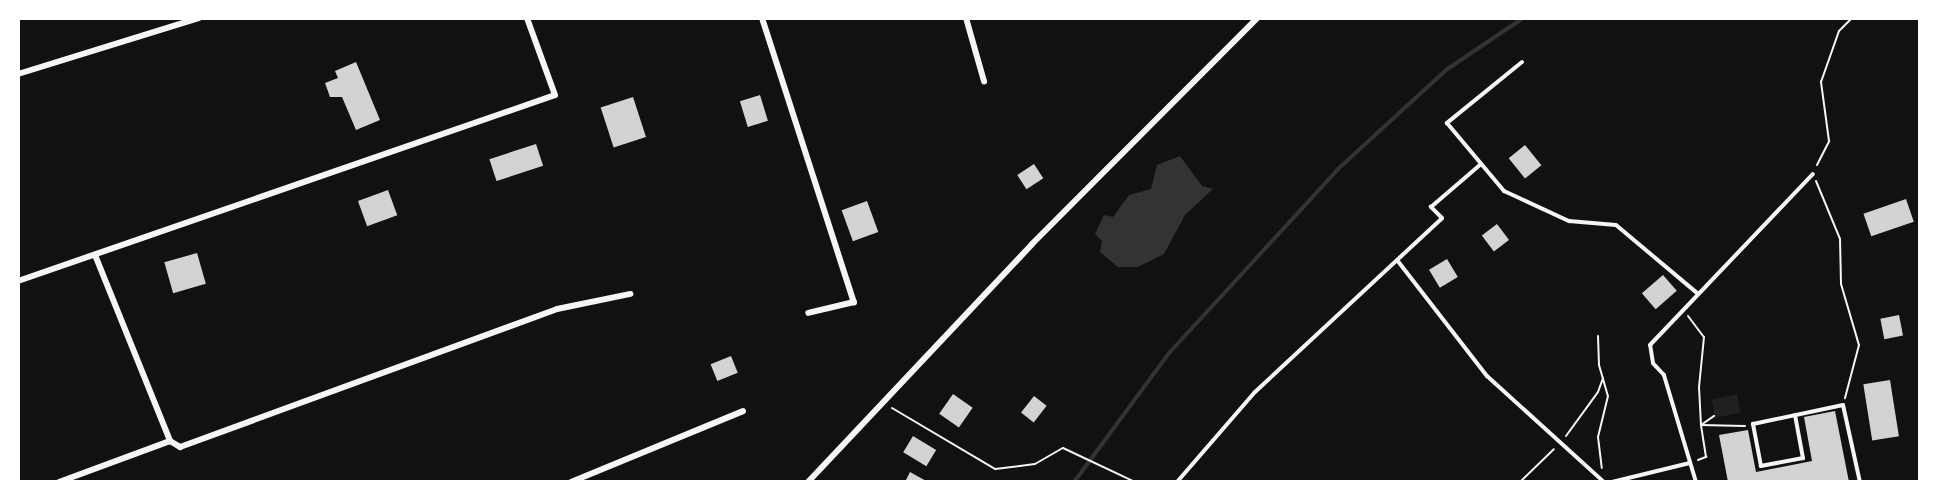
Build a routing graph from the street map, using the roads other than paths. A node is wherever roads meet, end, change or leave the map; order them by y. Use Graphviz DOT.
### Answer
graph roads {
  1 [pos="199,18"];
  2 [pos="527,18"];
  3 [pos="762,18"];
  4 [pos="966,18"];
  5 [pos="1257,18"];
  6 [pos="1522,62"];
  7 [pos="18,74"];
  8 [pos="984,81"];
  9 [pos="1481,164"];
  10 [pos="1813,174"];
  11 [pos="95,255"];
  12 [pos="1396,260"];
  13 [pos="18,281"];
  14 [pos="1698,293"];
  15 [pos="630,294"];
  16 [pos="808,313"];
  17 [pos="743,411"];
  18 [pos="1795,415"];
  19 [pos="170,441"];
  20 [pos="1690,463"];
  21 [pos="59,482"];
  22 [pos="571,482"];
  23 [pos="808,482"];
  24 [pos="1177,482"];
  25 [pos="1604,482"];
  26 [pos="1612,482"];
  27 [pos="1696,482"];
  28 [pos="1860,482"];
  1 -- 7 [label="street"];
  2 -- 11 [label="street"];
  3 -- 16 [label="street"];
  4 -- 8 [label="street"];
  5 -- 23 [label="street"];
  6 -- 9 [label="lane"];
  9 -- 12 [label="lane"];
  9 -- 14 [label="lane"];
  10 -- 14 [label="lane"];
  11 -- 13 [label="street"];
  11 -- 19 [label="street"];
  12 -- 24 [label="lane"];
  12 -- 25 [label="lane"];
  14 -- 20 [label="lane"];
  15 -- 19 [label="street"];
  17 -- 22 [label="street"];
  18 -- 18 [label="lane"];
  18 -- 28 [label="lane"];
  19 -- 21 [label="street"];
  20 -- 26 [label="lane"];
  20 -- 27 [label="lane"];
}
